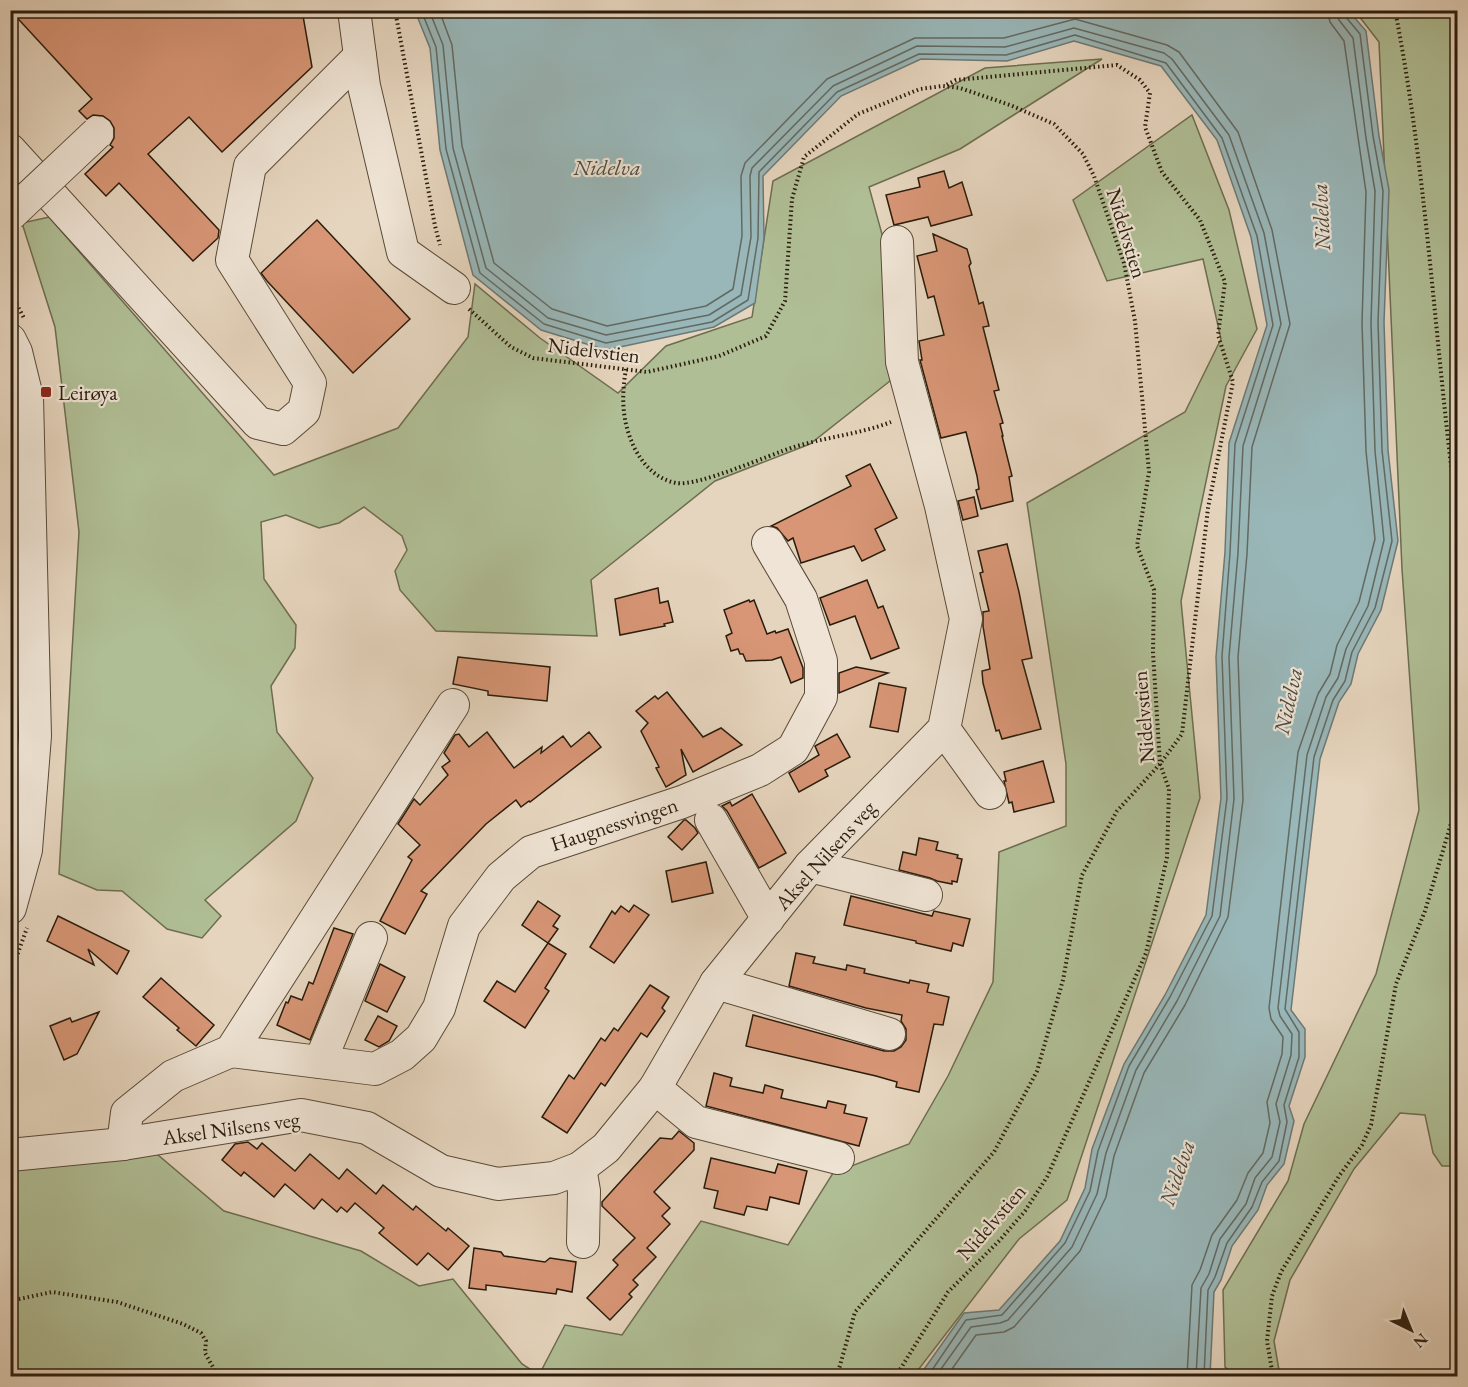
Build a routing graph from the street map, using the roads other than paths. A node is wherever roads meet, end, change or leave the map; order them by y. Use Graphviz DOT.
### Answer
graph roads {
  1 [pos="354,10"];
  2 [pos="360,56"];
  3 [pos="97,133"];
  4 [pos="10,150"];
  5 [pos="10,214"];
  6 [pos="897,242"];
  7 [pos="454,288"];
  8 [pos="10,340"];
  9 [pos="768,543"];
  10 [pos="453,705"];
  11 [pos="944,729"];
  12 [pos="990,794"];
  13 [pos="711,820"];
  14 [pos="18,847"];
  15 [pos="810,866"];
  16 [pos="926,896"];
  17 [pos="10,908"];
  18 [pos="768,919"];
  19 [pos="371,938"];
  20 [pos="716,983"];
  21 [pos="890,1034"];
  22 [pos="231,1051"];
  23 [pos="320,1062"];
  24 [pos="655,1088"];
  25 [pos="123,1144"];
  26 [pos="10,1155"];
  27 [pos="838,1158"];
  28 [pos="580,1168"];
  29 [pos="583,1242"];
  1 -- 2 [label="street"];
  2 -- 4 [label="street"];
  2 -- 7 [label="street"];
  3 -- 5 [label="street, bridge"];
  6 -- 11 [label="street"];
  8 -- 14 [label="street"];
  9 -- 23 [label="street, Haugnessvingen"];
  10 -- 22 [label="street"];
  11 -- 12 [label="street"];
  11 -- 15 [label="street, Aksel Nilsens veg"];
  13 -- 18 [label="street"];
  14 -- 17 [label="street"];
  15 -- 16 [label="street"];
  15 -- 18 [label="street, Aksel Nilsens veg"];
  18 -- 20 [label="street, Aksel Nilsens veg"];
  19 -- 23 [label="street"];
  20 -- 21 [label="street"];
  20 -- 24 [label="street, Aksel Nilsens veg"];
  22 -- 23 [label="street, Haugnessvingen"];
  22 -- 25 [label="street"];
  24 -- 27 [label="street"];
  24 -- 28 [label="street, Aksel Nilsens veg"];
  25 -- 26 [label="street, Aksel Nilsens veg"];
  25 -- 28 [label="street, Aksel Nilsens veg"];
  28 -- 29 [label="street"];
}
